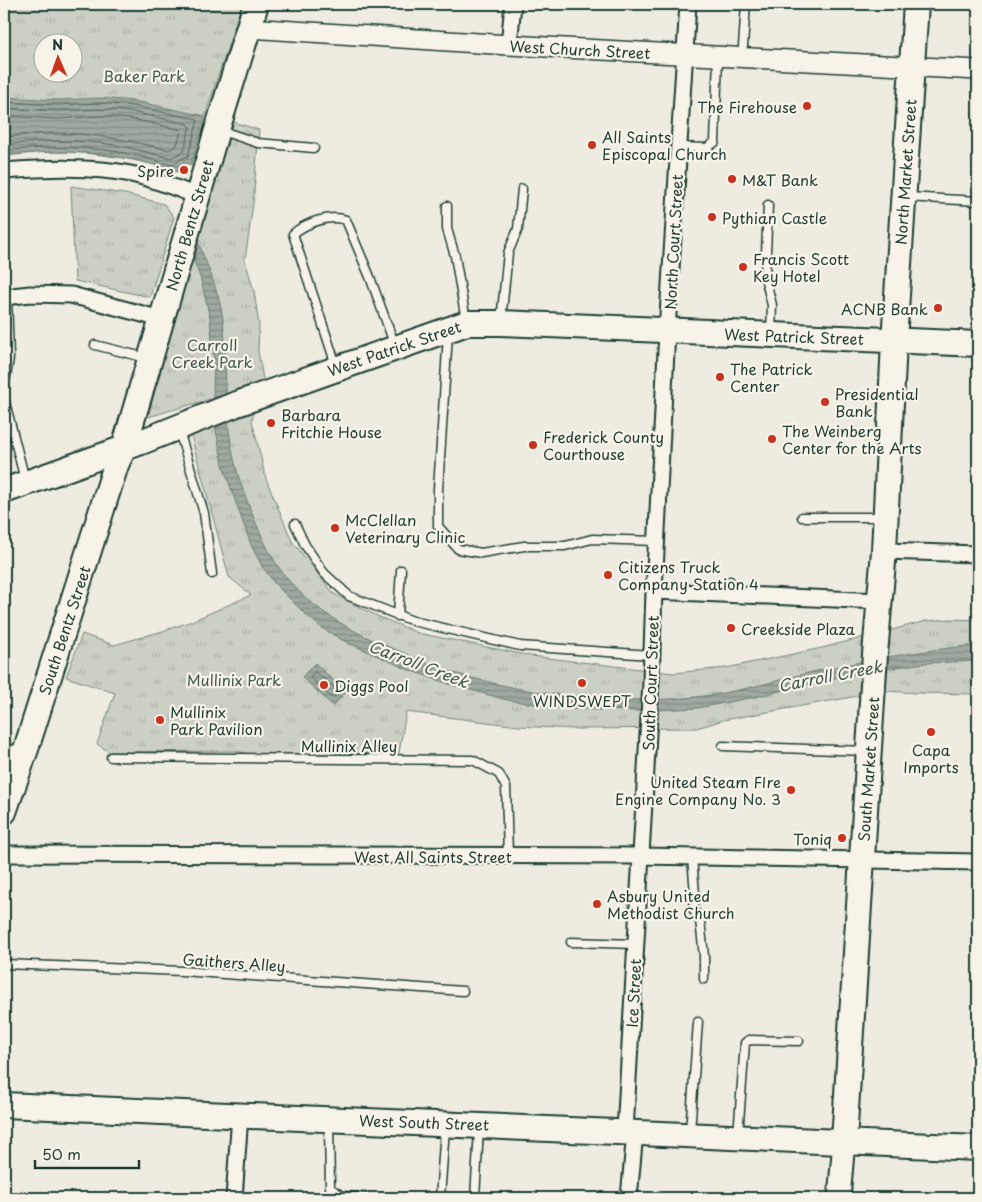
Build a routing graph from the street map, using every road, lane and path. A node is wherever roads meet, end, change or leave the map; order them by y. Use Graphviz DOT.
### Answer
graph roads {
  1 [pos="256,4"];
  2 [pos="513,4"];
  3 [pos="688,4"];
  4 [pos="746,4"];
  5 [pos="916,4"];
  6 [pos="248,28"];
  7 [pos="509,45"];
  8 [pos="743,46"];
  9 [pos="684,54"];
  10 [pos="718,57"];
  11 [pos="913,67"];
  12 [pos="978,70"];
  13 [pos="217,130"];
  14 [pos="678,147"];
  15 [pos="314,148"];
  16 [pos="4,171"];
  17 [pos="522,189"];
  18 [pos="197,196"];
  19 [pos="904,197"];
  20 [pos="978,201"];
  21 [pos="768,205"];
  22 [pos="447,206"];
  23 [pos="6,296"];
  24 [pos="161,319"];
  25 [pos="501,323"];
  26 [pos="458,325"];
  27 [pos="667,331"];
  28 [pos="771,335"];
  29 [pos="894,341"];
  30 [pos="978,344"];
  31 [pos="95,345"];
  32 [pos="395,347"];
  33 [pos="149,359"];
  34 [pos="337,367"];
  35 [pos="4,389"];
  36 [pos="4,398"];
  37 [pos="178,426"];
  38 [pos="124,448"];
  39 [pos="26,484"];
  40 [pos="4,491"];
  41 [pos="802,517"];
  42 [pos="885,517"];
  43 [pos="295,524"];
  44 [pos="656,541"];
  45 [pos="884,551"];
  46 [pos="978,554"];
  47 [pos="401,570"];
  48 [pos="212,574"];
  49 [pos="654,591"];
  50 [pos="879,601"];
  51 [pos="398,616"];
  52 [pos="651,655"];
  53 [pos="723,746"];
  54 [pos="26,749"];
  55 [pos="869,751"];
  56 [pos="4,757"];
  57 [pos="111,757"];
  58 [pos="4,812"];
  59 [pos="4,854"];
  60 [pos="508,856"];
  61 [pos="641,856"];
  62 [pos="692,857"];
  63 [pos="862,859"];
  64 [pos="978,862"];
  65 [pos="571,942"];
  66 [pos="636,944"];
  67 [pos="4,964"];
  68 [pos="704,979"];
  69 [pos="463,991"];
  70 [pos="698,1022"];
  71 [pos="799,1041"];
  72 [pos="4,1105"];
  73 [pos="240,1115"];
  74 [pos="329,1118"];
  75 [pos="445,1123"];
  76 [pos="480,1125"];
  77 [pos="630,1131"];
  78 [pos="690,1134"];
  79 [pos="738,1136"];
  80 [pos="844,1141"];
  81 [pos="978,1148"];
  82 [pos="234,1198"];
  83 [pos="365,1198"];
  84 [pos="440,1198"];
  85 [pos="475,1198"];
  86 [pos="629,1198"];
  87 [pos="840,1198"];
  1 -- 6 [label="main road, North Bentz Street"];
  2 -- 7 [label="street"];
  3 -- 9 [label="street, North Court Street"];
  4 -- 8 [label="lane"];
  5 -- 11 [label="main road, North Market Street"];
  6 -- 7 [label="street, West Church Street"];
  6 -- 13 [label="main road, North Bentz Street"];
  7 -- 9 [label="street, West Church Street"];
  9 -- 10 [label="street, West Church Street"];
  9 -- 14 [label="street, North Court Street"];
  10 -- 11 [label="street, West Church Street"];
  10 -- 14 [label="lane"];
  11 -- 12 [label="street, West Church Street"];
  11 -- 19 [label="main road, North Market Street"];
  13 -- 15 [label="lane"];
  13 -- 18 [label="main road, North Bentz Street"];
  14 -- 27 [label="street, North Court Street"];
  16 -- 18 [label="street"];
  17 -- 25 [label="lane"];
  18 -- 24 [label="main road, North Bentz Street"];
  19 -- 20 [label="lane"];
  19 -- 29 [label="main road, North Market Street"];
  21 -- 28 [label="lane"];
  22 -- 26 [label="lane"];
  23 -- 24 [label="street"];
  23 -- 35 [label="lane"];
  24 -- 33 [label="main road, North Bentz Street"];
  25 -- 26 [label="main road, West Patrick Street"];
  25 -- 27 [label="main road, West Patrick Street"];
  26 -- 32 [label="main road, West Patrick Street"];
  26 -- 44 [label="lane"];
  27 -- 28 [label="main road, West Patrick Street"];
  27 -- 44 [label="street, South Court Street"];
  28 -- 29 [label="main road, West Patrick Street"];
  29 -- 30 [label="main road, West Patrick Street"];
  29 -- 42 [label="main road, South Market Street"];
  31 -- 33 [label="lane"];
  32 -- 34 [label="main road, West Patrick Street"];
  32 -- 34 [label="lane"];
  33 -- 38 [label="main road, North Bentz Street"];
  34 -- 37 [label="main road, West Patrick Street"];
  36 -- 39 [label="lane"];
  37 -- 38 [label="main road, West Patrick Street"];
  37 -- 48 [label="lane"];
  38 -- 39 [label="main road, West Patrick Street"];
  38 -- 54 [label="main road, South Bentz Street"];
  39 -- 40 [label="main road, West Patrick Street"];
  41 -- 42 [label="lane"];
  42 -- 45 [label="main road, South Market Street"];
  43 -- 51 [label="lane"];
  44 -- 49 [label="street, South Court Street"];
  45 -- 46 [label="street"];
  45 -- 50 [label="main road, South Market Street"];
  47 -- 51 [label="lane"];
  49 -- 50 [label="street"];
  49 -- 52 [label="street, South Court Street"];
  50 -- 55 [label="main road, South Market Street"];
  51 -- 52 [label="lane"];
  52 -- 61 [label="street, South Court Street"];
  53 -- 55 [label="lane"];
  54 -- 56 [label="street"];
  54 -- 58 [label="main road, South Bentz Street"];
  55 -- 63 [label="main road, South Market Street"];
  57 -- 60 [label="lane, Mullinix Alley"];
  59 -- 60 [label="street, West All Saints Street"];
  60 -- 61 [label="street, West All Saints Street"];
  61 -- 62 [label="street, West All Saints Street"];
  61 -- 66 [label="street, Ice Street"];
  62 -- 63 [label="street, West All Saints Street"];
  62 -- 68 [label="lane"];
  63 -- 64 [label="street, West All Saints Street"];
  63 -- 80 [label="main road, South Market Street"];
  65 -- 66 [label="lane"];
  66 -- 77 [label="street, Ice Street"];
  67 -- 69 [label="lane, Gaithers Alley"];
  70 -- 78 [label="lane"];
  71 -- 79 [label="lane"];
  72 -- 73 [label="main road, West South Street"];
  73 -- 74 [label="main road, West South Street"];
  73 -- 82 [label="street"];
  74 -- 75 [label="main road, West South Street"];
  74 -- 83 [label="lane"];
  75 -- 76 [label="main road, West South Street"];
  75 -- 84 [label="lane"];
  76 -- 77 [label="main road, West South Street"];
  76 -- 85 [label="lane"];
  77 -- 78 [label="main road, West South Street"];
  77 -- 86 [label="street, Ice Street"];
  78 -- 79 [label="main road, West South Street"];
  79 -- 80 [label="main road, West South Street"];
  80 -- 81 [label="main road, West South Street"];
  80 -- 87 [label="main road, South Market Street"];
}
